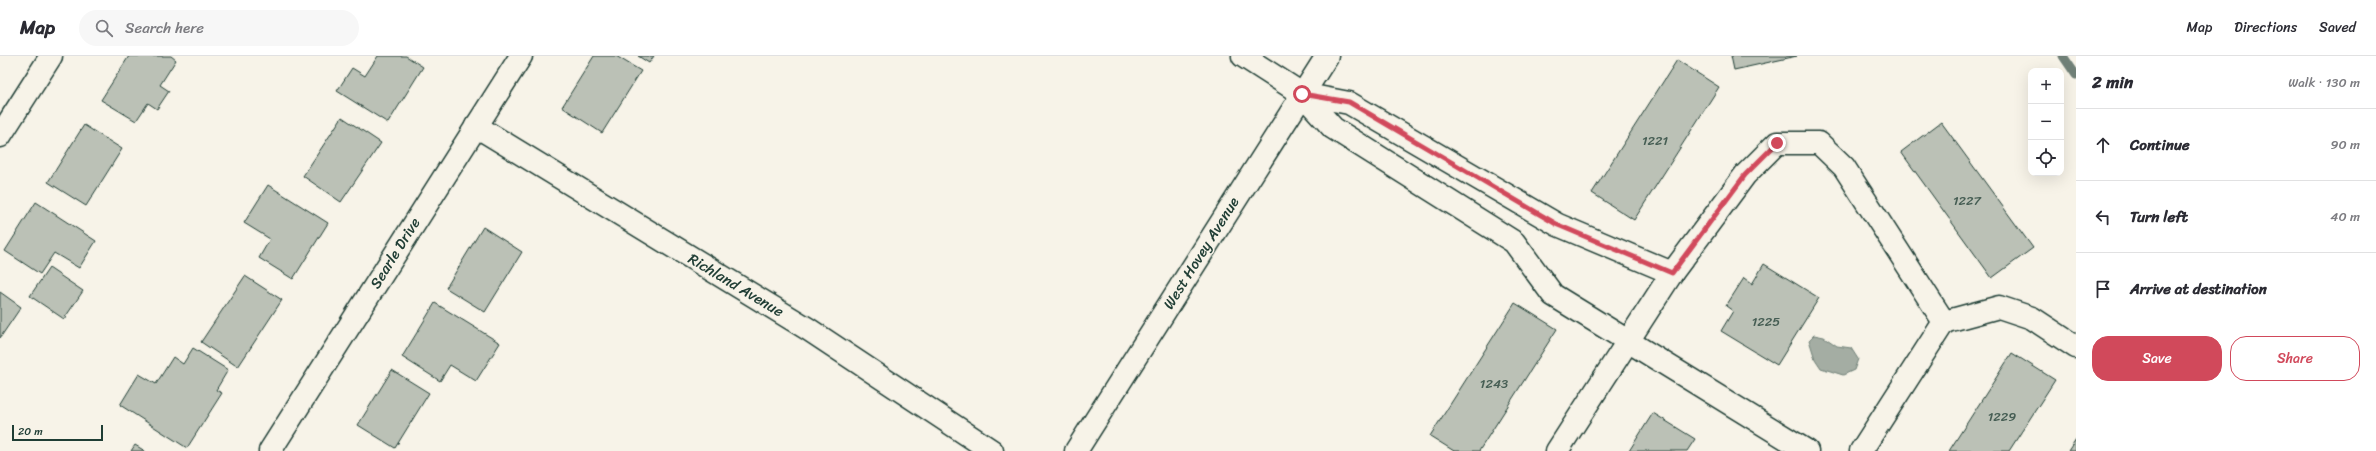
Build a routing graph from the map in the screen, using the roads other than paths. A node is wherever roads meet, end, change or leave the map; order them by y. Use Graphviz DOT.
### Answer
graph roads {
  1 [pos="51,56"];
  2 [pos="521,56"];
  3 [pos="1243,56"];
  4 [pos="1327,56"];
  5 [pos="1302,94"];
  6 [pos="476,126"];
  7 [pos="0,136"];
  8 [pos="1506,196"];
  9 [pos="1487,225"];
  10 [pos="1672,273"];
  11 [pos="1944,322"];
  12 [pos="1629,342"];
  13 [pos="2076,347"];
  14 [pos="270,451"];
  15 [pos="992,451"];
  16 [pos="1076,451"];
  17 [pos="1557,451"];
  18 [pos="1807,451"];
  19 [pos="1861,451"];
  1 -- 7 [label="street"];
  2 -- 6 [label="street, Searle Drive"];
  3 -- 5 [label="street"];
  4 -- 5 [label="street, West Hovey Avenue"];
  5 -- 8 [label="street"];
  5 -- 9 [label="street"];
  5 -- 16 [label="street, West Hovey Avenue"];
  6 -- 14 [label="street, Searle Drive"];
  6 -- 15 [label="street, Richland Avenue"];
  8 -- 9 [label="street"];
  8 -- 10 [label="street"];
  9 -- 12 [label="street"];
  10 -- 11 [label="street"];
  10 -- 12 [label="street"];
  11 -- 13 [label="street"];
  11 -- 19 [label="street"];
  12 -- 17 [label="street"];
  12 -- 18 [label="street"];
}
